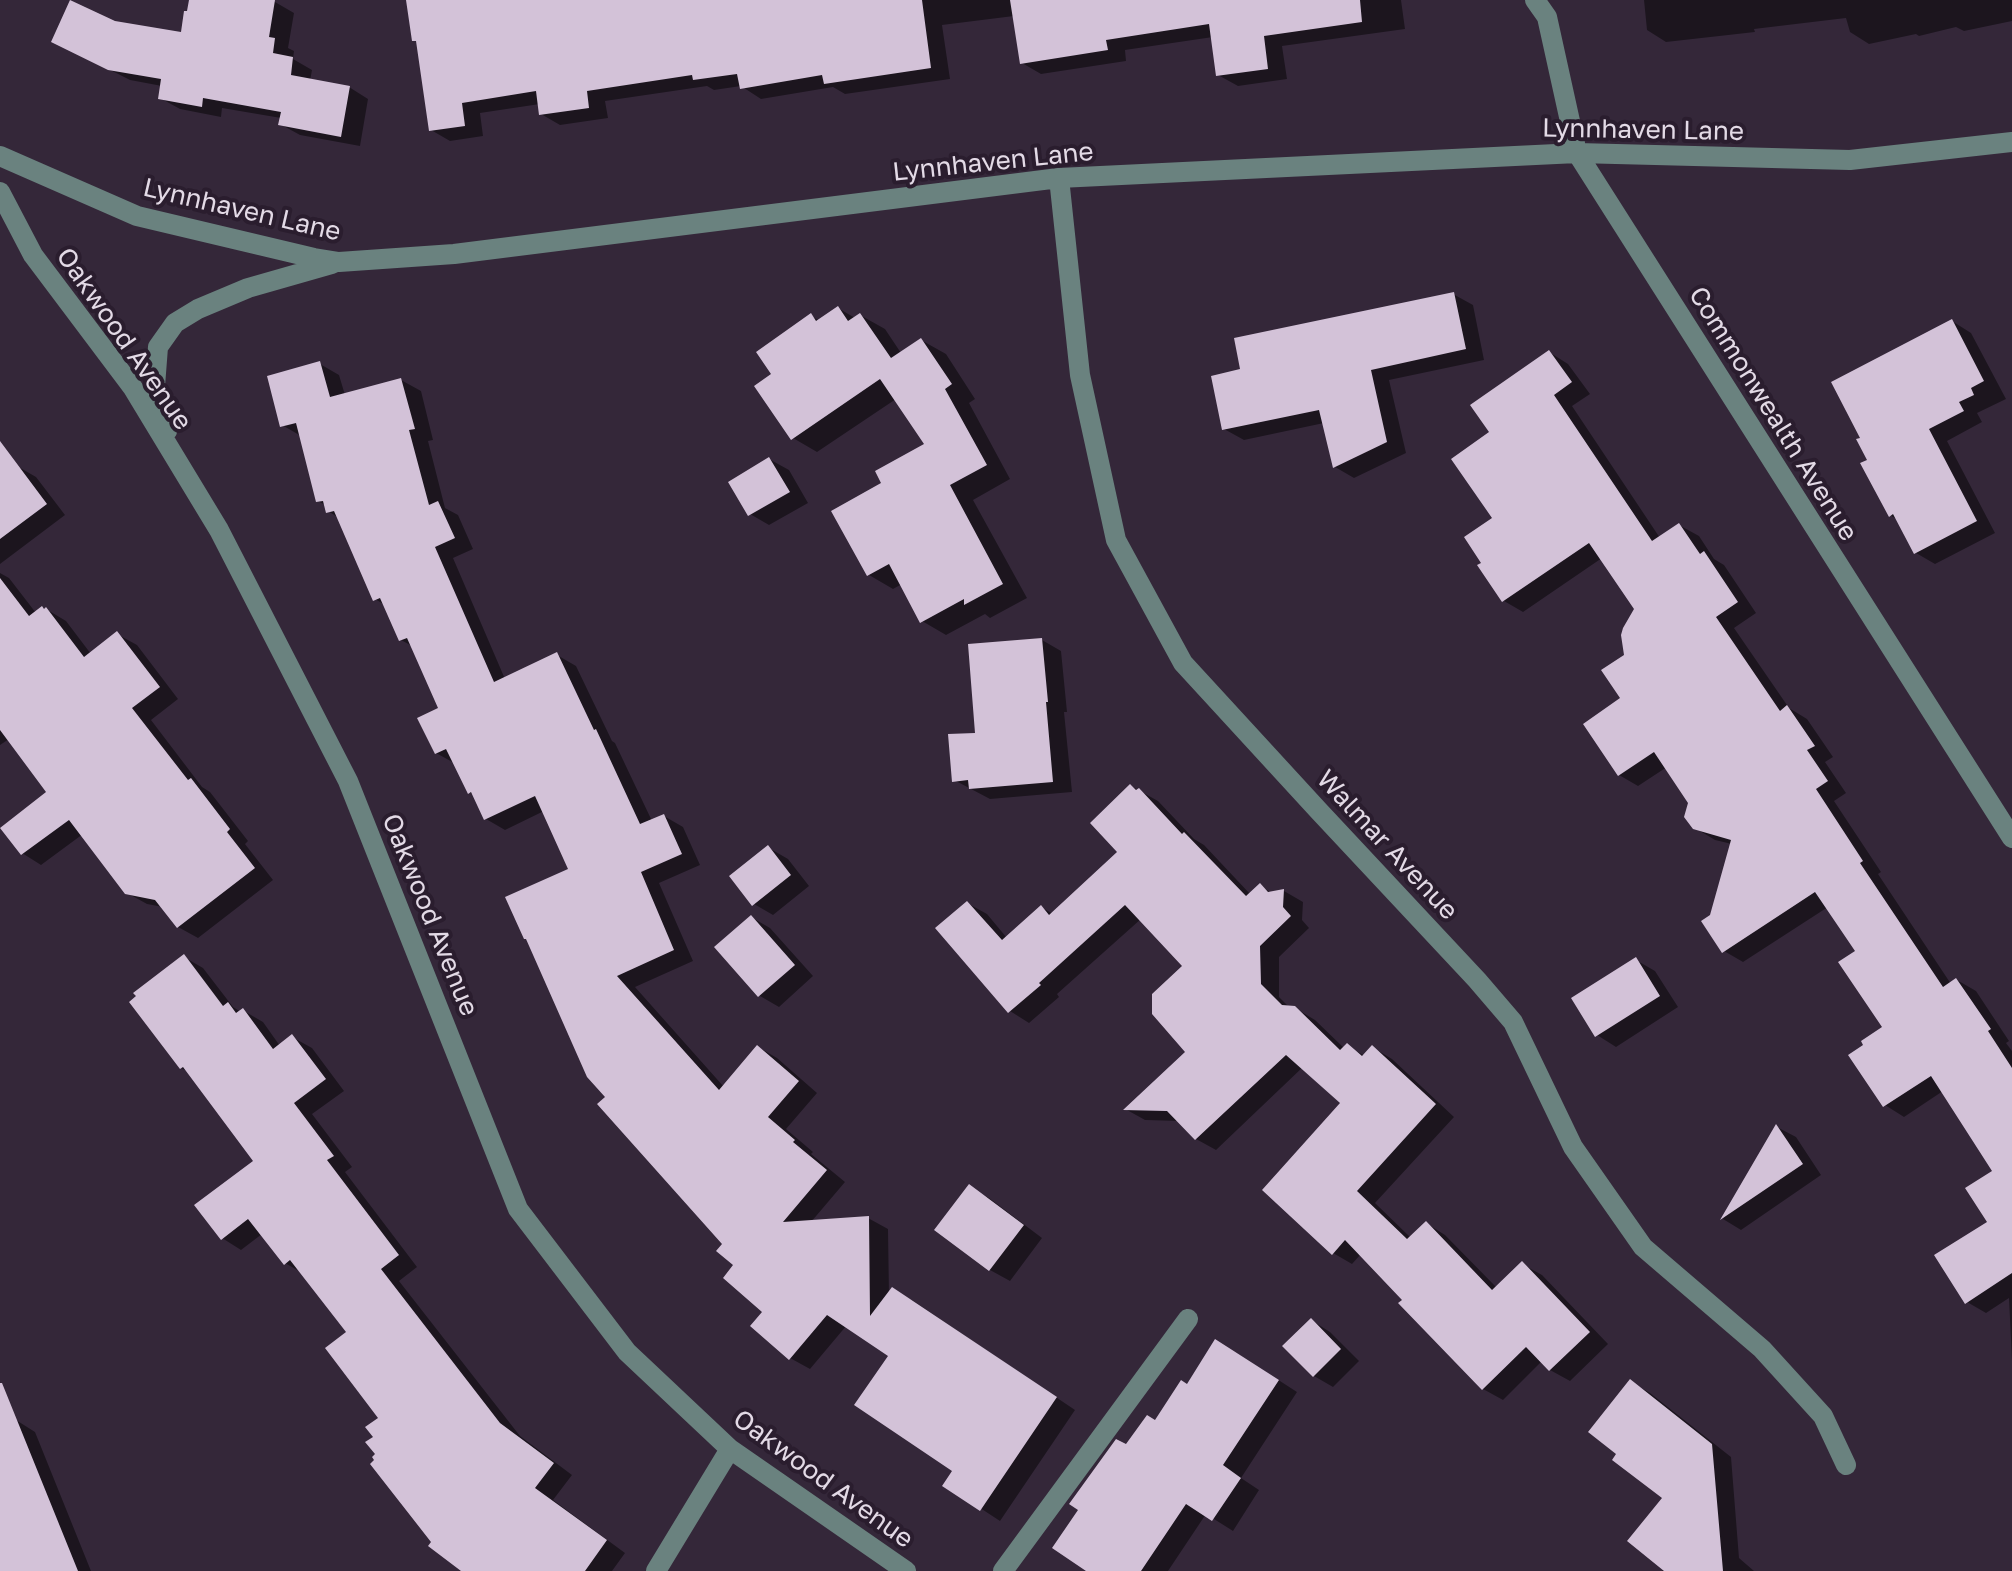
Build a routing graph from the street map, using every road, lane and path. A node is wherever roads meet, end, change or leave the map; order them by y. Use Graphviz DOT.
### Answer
graph roads {
  1 [pos="1535,0"];
  2 [pos="2012,142"];
  3 [pos="1577,153"];
  4 [pos="0,156"];
  5 [pos="1059,178"];
  6 [pos="0,192"];
  7 [pos="339,262"];
  8 [pos="173,454"];
  9 [pos="2012,838"];
  10 [pos="1188,1319"];
  11 [pos="730,1449"];
  12 [pos="1846,1465"];
  13 [pos="656,1571"];
  14 [pos="906,1571"];
  15 [pos="1003,1571"];
  1 -- 3 [label="street, Commonwealth Avenue"];
  2 -- 3 [label="street, Lynnhaven Lane"];
  3 -- 5 [label="street, Lynnhaven Lane"];
  3 -- 9 [label="street, Commonwealth Avenue"];
  4 -- 7 [label="street, Lynnhaven Lane"];
  5 -- 7 [label="street, Lynnhaven Lane"];
  5 -- 12 [label="street, Walmar Avenue"];
  6 -- 8 [label="street, Oakwood Avenue"];
  7 -- 8 [label="street"];
  8 -- 11 [label="street, Oakwood Avenue"];
  10 -- 15 [label="street"];
  11 -- 13 [label="street"];
  11 -- 14 [label="street, Oakwood Avenue"];
}
